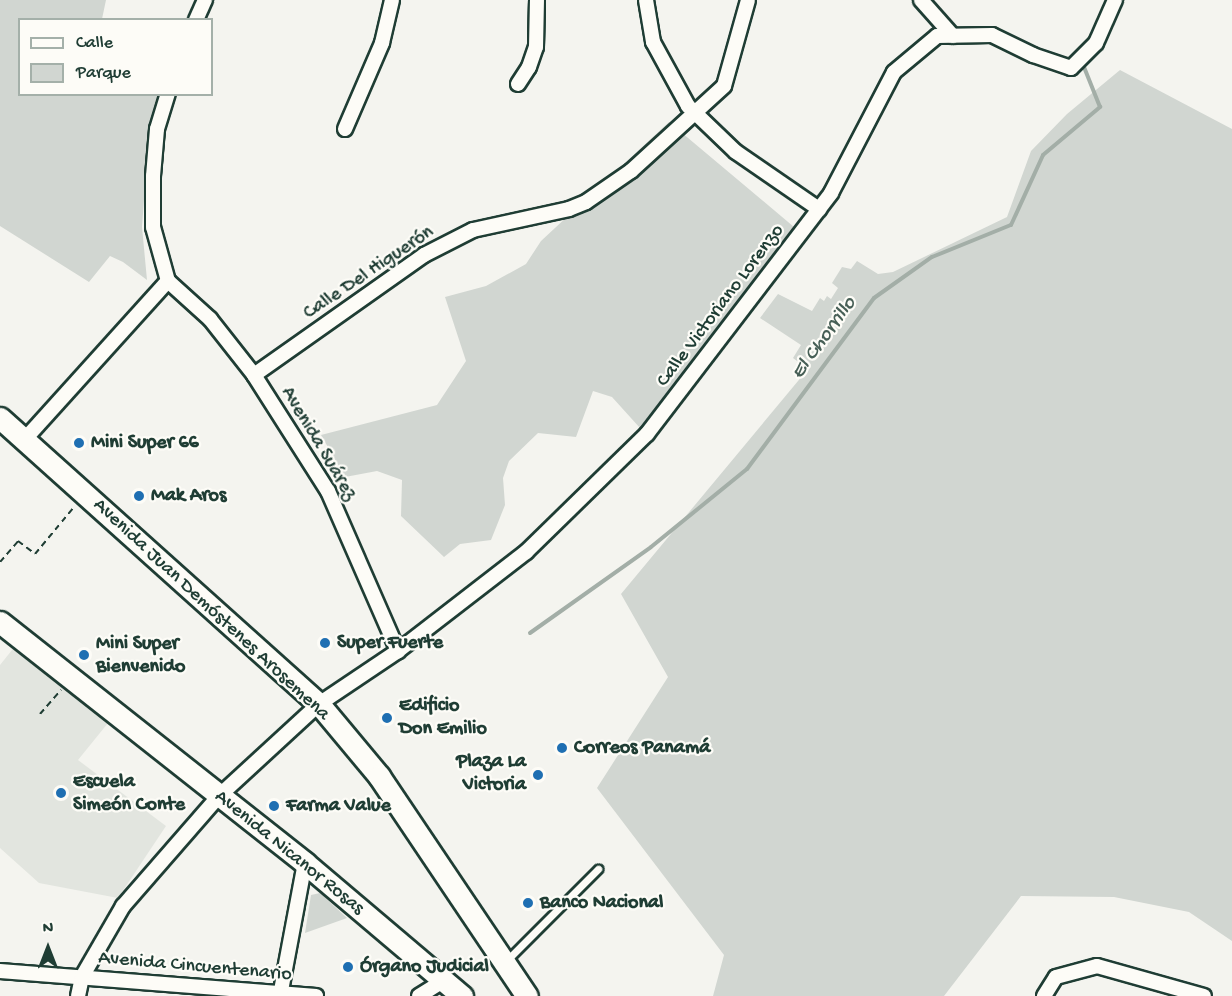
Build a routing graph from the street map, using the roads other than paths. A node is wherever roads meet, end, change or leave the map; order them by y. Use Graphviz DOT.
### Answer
graph roads {
  1 [pos="205,0"];
  2 [pos="392,0"];
  3 [pos="537,0"];
  4 [pos="646,0"];
  5 [pos="748,0"];
  6 [pos="921,0"];
  7 [pos="1115,0"];
  8 [pos="197,18"];
  9 [pos="953,36"];
  10 [pos="518,84"];
  11 [pos="167,96"];
  12 [pos="695,113"];
  13 [pos="345,129"];
  14 [pos="819,209"];
  15 [pos="168,281"];
  16 [pos="254,375"];
  17 [pos="0,418"];
  18 [pos="25,439"];
  19 [pos="0,622"];
  20 [pos="398,651"];
  21 [pos="319,704"];
  22 [pos="219,796"];
  23 [pos="305,863"];
  24 [pos="598,869"];
  25 [pos="505,962"];
  26 [pos="0,971"];
  27 [pos="82,977"];
  28 [pos="442,981"];
  29 [pos="280,994"];
  30 [pos="78,996"];
  31 [pos="316,996"];
  32 [pos="419,996"];
  33 [pos="462,996"];
  34 [pos="526,996"];
  35 [pos="1044,996"];
  36 [pos="1204,996"];
  1 -- 8 [label="street"];
  2 -- 13 [label="street"];
  3 -- 10 [label="street"];
  4 -- 12 [label="street"];
  5 -- 12 [label="street, Calle Del Higuerón"];
  6 -- 9 [label="street"];
  7 -- 9 [label="street, Calle Victoriano Lorenzo"];
  9 -- 14 [label="street, Calle Victoriano Lorenzo"];
  11 -- 15 [label="street"];
  12 -- 14 [label="street"];
  12 -- 16 [label="street, Calle Del Higuerón"];
  14 -- 20 [label="street, Calle Victoriano Lorenzo"];
  15 -- 16 [label="street, Avenida Suárez"];
  15 -- 18 [label="street"];
  16 -- 20 [label="street, Avenida Suárez"];
  17 -- 18 [label="main road, Avenida Juan Demóstenes Arosemena"];
  18 -- 21 [label="main road, Avenida Juan Demóstenes Arosemena"];
  19 -- 22 [label="main road, Avenida Nicanor Rosas"];
  20 -- 21 [label="street, Calle Victoriano Lorenzo"];
  21 -- 22 [label="street, Calle Victoriano Lorenzo"];
  21 -- 25 [label="main road, Avenida Juan Demóstenes Arosemena"];
  22 -- 23 [label="main road, Avenida Nicanor Rosas"];
  22 -- 27 [label="street, Calle Victoriano Lorenzo"];
  23 -- 28 [label="main road, Avenida Nicanor Rosas"];
  23 -- 29 [label="street"];
  24 -- 25 [label="lane"];
  25 -- 34 [label="main road, Avenida Juan Demóstenes Arosemena"];
  26 -- 27 [label="street, Avenida Cincuentenario"];
  27 -- 29 [label="street, Avenida Cincuentenario"];
  27 -- 30 [label="street, Calle Victoriano Lorenzo"];
  28 -- 32 [label="street"];
  28 -- 33 [label="main road, Avenida Nicanor Rosas"];
  29 -- 31 [label="street, Avenida Cincuentenario"];
  35 -- 36 [label="street"];
}
